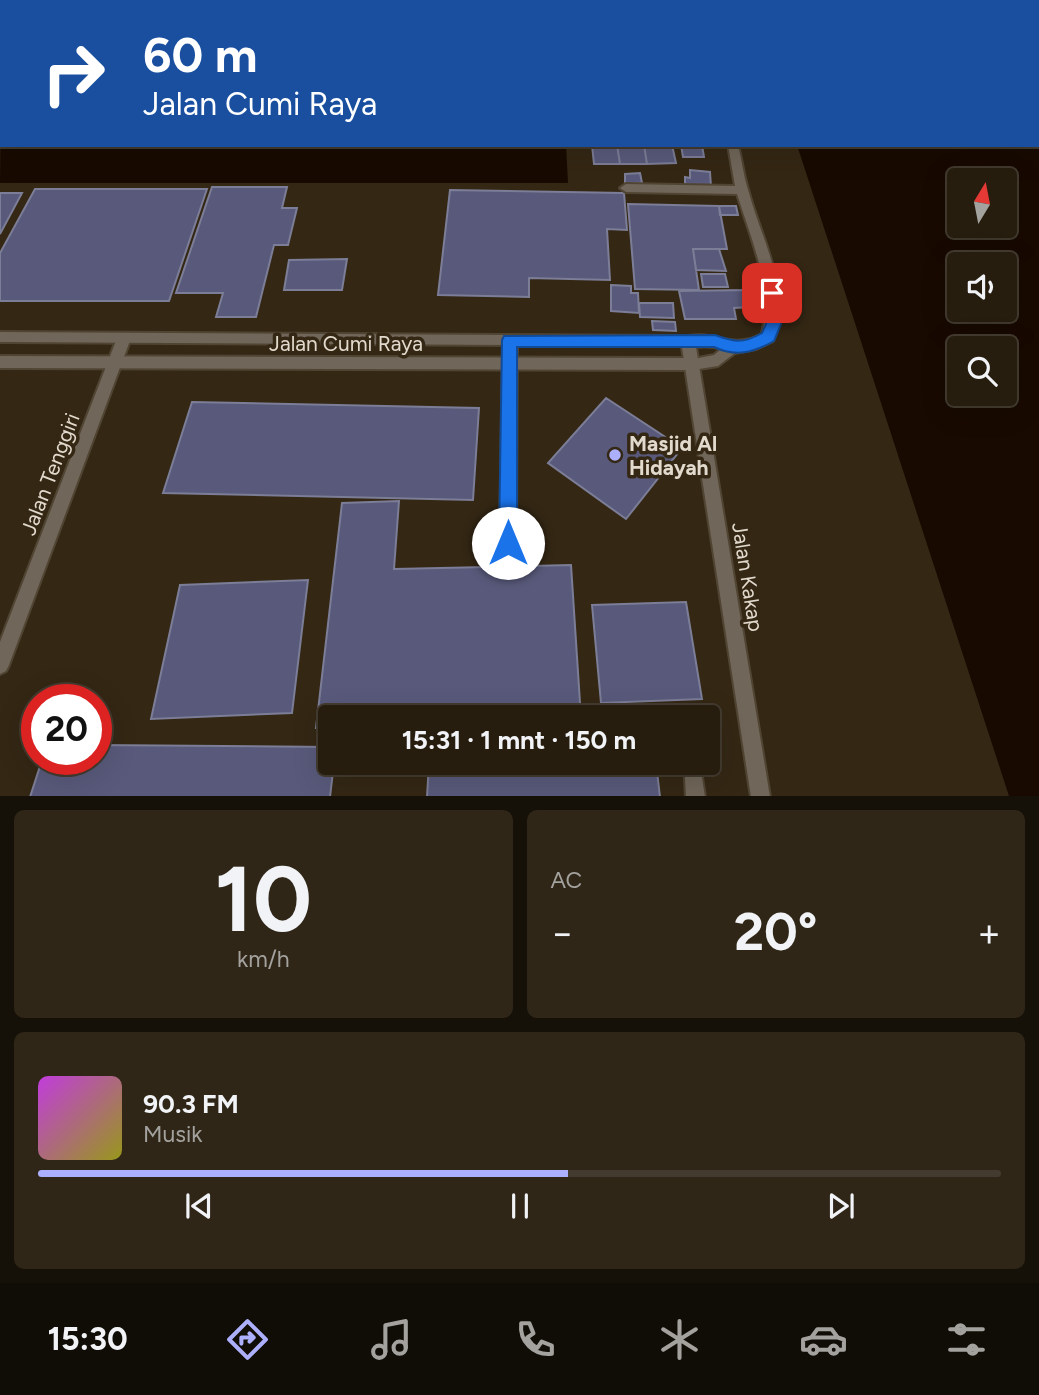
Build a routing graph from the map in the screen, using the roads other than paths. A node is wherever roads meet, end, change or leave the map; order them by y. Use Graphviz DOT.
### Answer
graph roads {
  1 [pos="733,147"];
  2 [pos="626,188"];
  3 [pos="742,190"];
  4 [pos="0,337"];
  5 [pos="124,338"];
  6 [pos="316,339"];
  7 [pos="510,340"];
  8 [pos="688,341"];
  9 [pos="731,348"];
  10 [pos="0,362"];
  11 [pos="115,363"];
  12 [pos="693,363"];
  13 [pos="311,364"];
  14 [pos="510,364"];
  15 [pos="508,543"];
  16 [pos="0,665"];
  17 [pos="761,796"];
  1 -- 3 [label="street"];
  2 -- 3 [label="street"];
  3 -- 9 [label="street"];
  4 -- 5 [label="street, Jalan Cumi Raya"];
  5 -- 6 [label="street, Jalan Cumi Raya"];
  5 -- 11 [label="street, Jalan Tenggiri"];
  6 -- 7 [label="street, Jalan Cumi Raya"];
  6 -- 13 [label="street"];
  7 -- 8 [label="street, Jalan Cumi Raya"];
  7 -- 14 [label="street"];
  8 -- 9 [label="street"];
  8 -- 12 [label="street, Jalan Kakap"];
  9 -- 12 [label="street"];
  10 -- 11 [label="street, Jalan Cumi Raya"];
  11 -- 13 [label="street, Jalan Cumi Raya"];
  11 -- 16 [label="street, Jalan Tenggiri"];
  12 -- 14 [label="street, Jalan Cumi Raya"];
  12 -- 17 [label="street, Jalan Kakap"];
  13 -- 14 [label="street, Jalan Cumi Raya"];
  14 -- 15 [label="street"];
}
